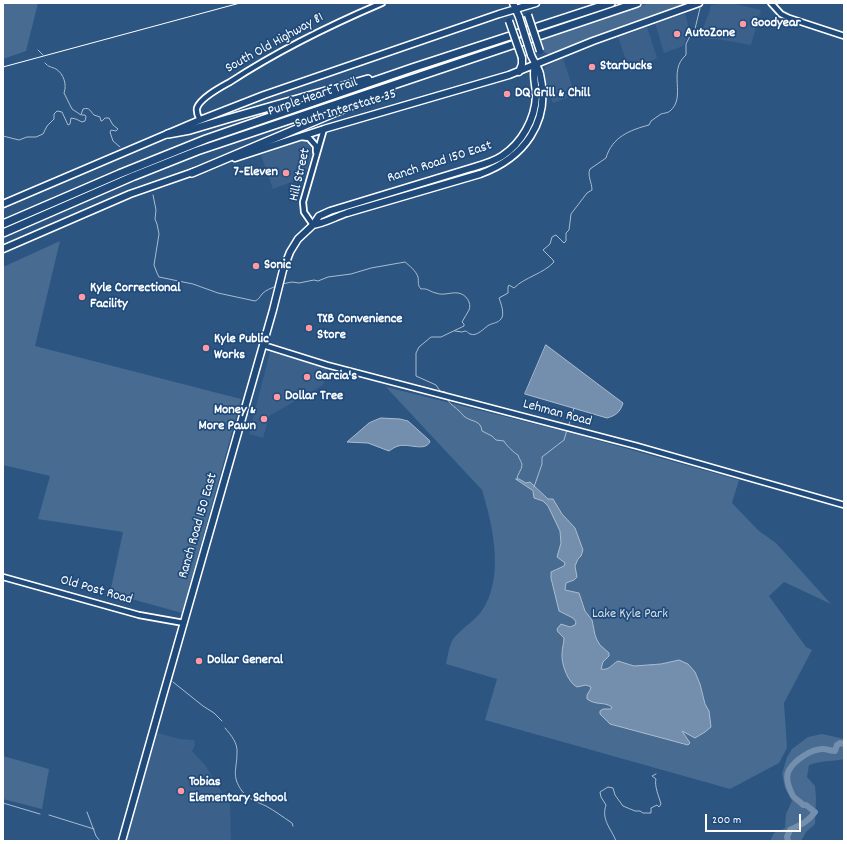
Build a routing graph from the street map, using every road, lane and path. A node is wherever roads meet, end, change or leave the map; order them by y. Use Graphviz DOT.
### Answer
graph roads {
  1 [pos="382,3"];
  2 [pos="611,3"];
  3 [pos="637,3"];
  4 [pos="699,3"];
  5 [pos="771,3"];
  6 [pos="535,4"];
  7 [pos="515,6"];
  8 [pos="499,14"];
  9 [pos="844,36"];
  10 [pos="550,59"];
  11 [pos="535,65"];
  12 [pos="412,68"];
  13 [pos="519,72"];
  14 [pos="417,77"];
  15 [pos="200,120"];
  16 [pos="324,129"];
  17 [pos="168,134"];
  18 [pos="299,137"];
  19 [pos="316,156"];
  20 [pos="192,173"];
  21 [pos="420,183"];
  22 [pos="422,190"];
  23 [pos="3,204"];
  24 [pos="3,224"];
  25 [pos="313,225"];
  26 [pos="3,233"];
  27 [pos="3,249"];
  28 [pos="263,345"];
  29 [pos="844,505"];
  30 [pos="3,577"];
  31 [pos="184,623"];
  32 [pos="122,841"];
  1 -- 15 [label="street, South Old Highway 81"];
  2 -- 12 [label="highway, Purple Heart Trail"];
  3 -- 14 [label="highway, Purple Heart Trail"];
  4 -- 10 [label="main road, South Interstate 35"];
  5 -- 9 [label="street"];
  6 -- 7 [label="main road"];
  6 -- 10 [label="main road, bridge"];
  7 -- 8 [label="main road"];
  7 -- 11 [label="main road, bridge"];
  8 -- 13 [label="main road, bridge"];
  8 -- 15 [label="main road"];
  10 -- 11 [label="main road, South Interstate 35"];
  11 -- 13 [label="main road, South Interstate 35"];
  11 -- 21 [label="main road, Ranch Road 150 East"];
  11 -- 22 [label="main road, Ranch Road 150 East"];
  12 -- 17 [label="highway"];
  12 -- 24 [label="highway, Purple Heart Trail"];
  13 -- 16 [label="main road, South Interstate 35"];
  14 -- 20 [label="highway"];
  14 -- 26 [label="highway, Purple Heart Trail"];
  15 -- 17 [label="main road"];
  16 -- 18 [label="main road, South Interstate 35"];
  16 -- 19 [label="street, Hill Street"];
  17 -- 23 [label="main road"];
  18 -- 19 [label="street"];
  18 -- 20 [label="main road, South Interstate 35"];
  19 -- 25 [label="street, Hill Street"];
  20 -- 27 [label="main road, South Interstate 35"];
  21 -- 22 [label="main road"];
  21 -- 25 [label="main road, Ranch Road 150 East"];
  22 -- 25 [label="main road, Ranch Road 150 East"];
  25 -- 28 [label="main road, Ranch Road 150 East"];
  28 -- 29 [label="street, Lehman Road"];
  28 -- 31 [label="main road, Ranch Road 150 East"];
  30 -- 31 [label="street, Old Post Road"];
  31 -- 32 [label="main road, Ranch Road 150 East"];
}
